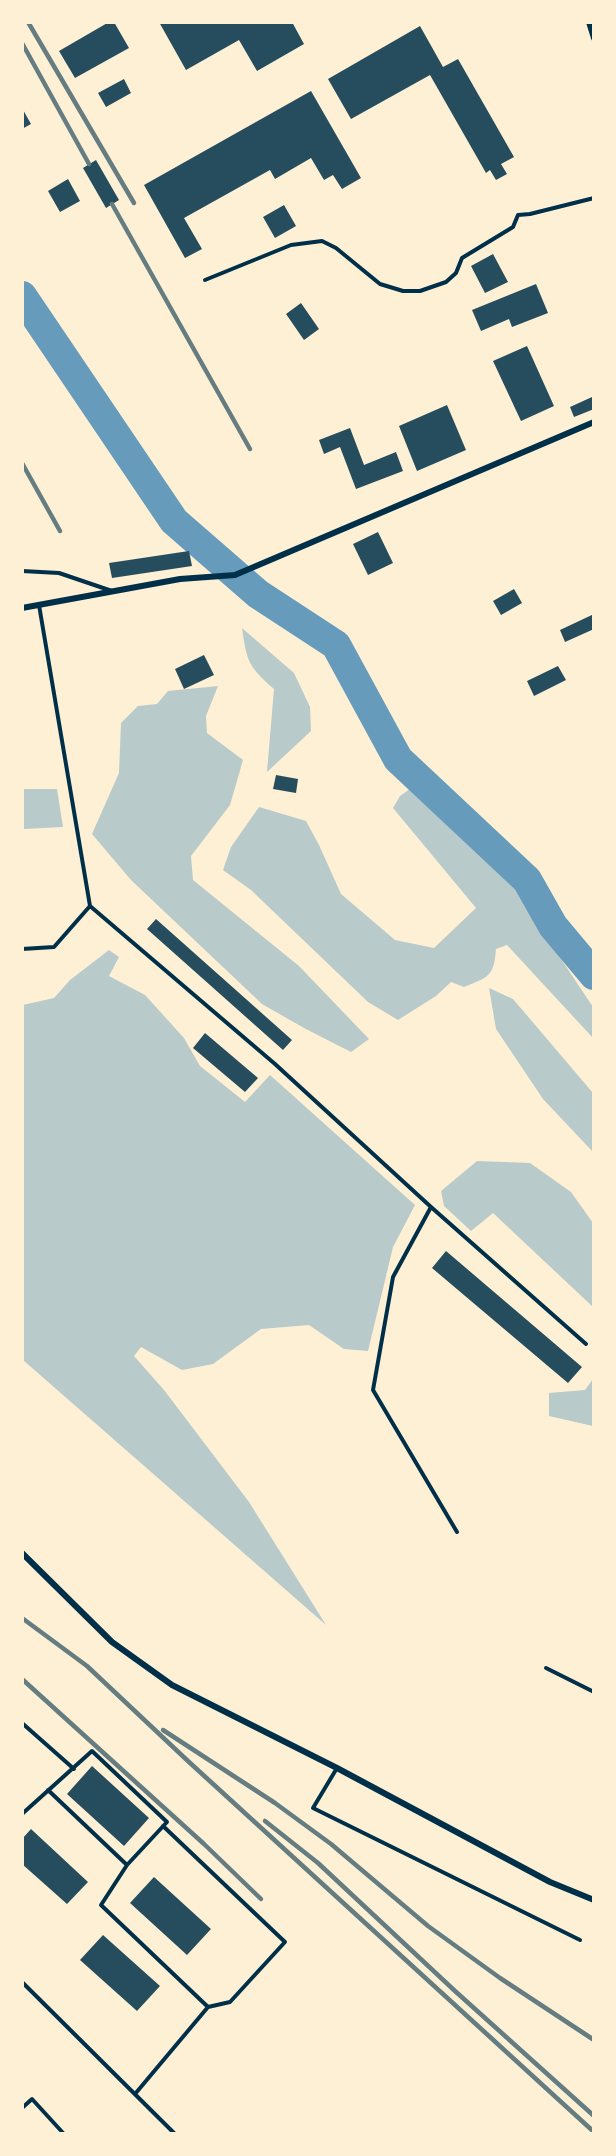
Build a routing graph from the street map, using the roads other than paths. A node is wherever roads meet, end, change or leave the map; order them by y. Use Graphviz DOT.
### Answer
graph roads {
  1 [pos="589,22"];
  2 [pos="594,38"];
  3 [pos="594,198"];
  4 [pos="204,280"];
  5 [pos="594,422"];
  6 [pos="22,570"];
  7 [pos="113,591"];
  8 [pos="39,605"];
  9 [pos="22,608"];
  10 [pos="90,906"];
  11 [pos="22,949"];
  12 [pos="431,1207"];
  13 [pos="586,1344"];
  14 [pos="457,1532"];
  15 [pos="22,1553"];
  16 [pos="546,1668"];
  17 [pos="594,1692"];
  18 [pos="22,1724"];
  19 [pos="336,1768"];
  20 [pos="74,1769"];
  21 [pos="48,1790"];
  22 [pos="22,1814"];
  23 [pos="163,1826"];
  24 [pos="127,1865"];
  25 [pos="594,1900"];
  26 [pos="580,1940"];
  27 [pos="22,1982"];
  28 [pos="208,2007"];
  29 [pos="135,2094"];
  30 [pos="22,2108"];
  31 [pos="64,2133"];
  32 [pos="175,2133"];
  1 -- 2 [label="street"];
  3 -- 4 [label="lane"];
  5 -- 7 [label="street"];
  6 -- 7 [label="lane"];
  7 -- 8 [label="street"];
  8 -- 9 [label="street"];
  8 -- 10 [label="lane"];
  10 -- 11 [label="lane"];
  10 -- 12 [label="lane"];
  12 -- 13 [label="lane"];
  12 -- 14 [label="lane"];
  15 -- 19 [label="street"];
  16 -- 17 [label="lane"];
  18 -- 20 [label="lane"];
  19 -- 25 [label="street"];
  19 -- 26 [label="lane"];
  20 -- 21 [label="lane"];
  20 -- 23 [label="lane"];
  21 -- 22 [label="lane"];
  21 -- 24 [label="lane"];
  23 -- 24 [label="lane"];
  23 -- 28 [label="lane"];
  24 -- 28 [label="lane"];
  27 -- 29 [label="lane"];
  28 -- 29 [label="lane"];
  29 -- 32 [label="lane"];
  30 -- 31 [label="lane"];
}
